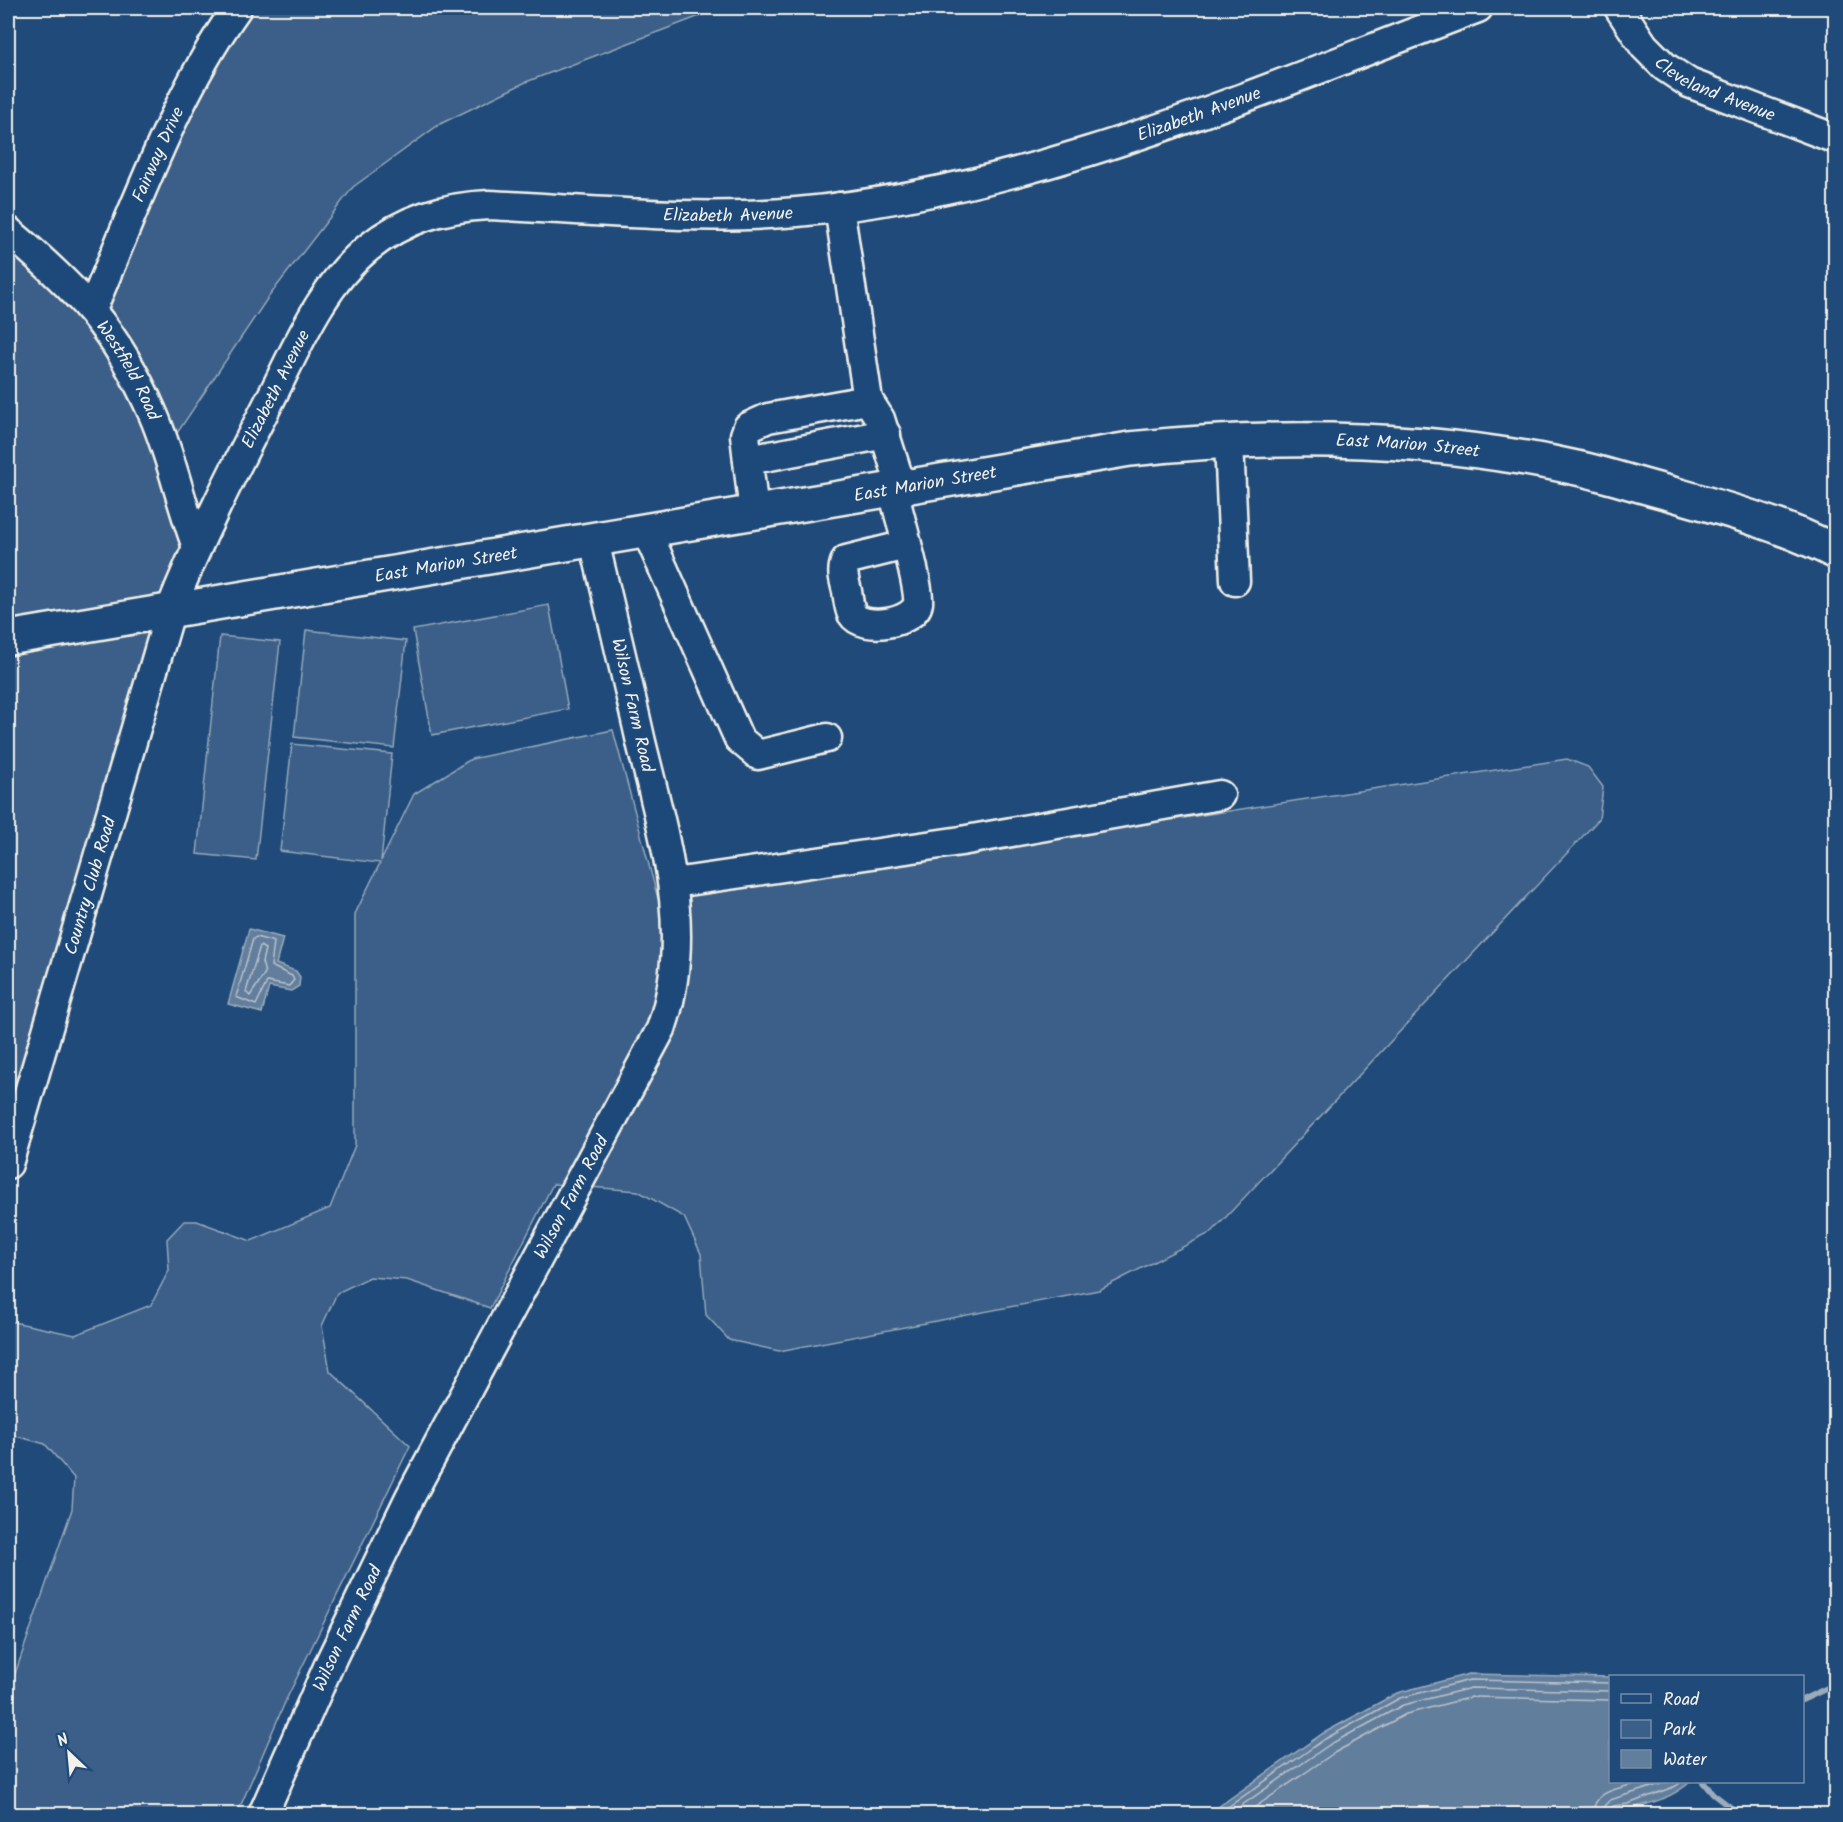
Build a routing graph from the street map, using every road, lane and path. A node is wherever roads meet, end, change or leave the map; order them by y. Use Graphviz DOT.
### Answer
graph roads {
  1 [pos="237,8"];
  2 [pos="1478,8"];
  3 [pos="1619,8"];
  4 [pos="1836,139"];
  5 [pos="839,207"];
  6 [pos="8,231"];
  7 [pos="92,309"];
  8 [pos="868,400"];
  9 [pos="885,434"];
  10 [pos="1229,441"];
  11 [pos="748,460"];
  12 [pos="897,489"];
  13 [pos="754,514"];
  14 [pos="648,532"];
  15 [pos="594,542"];
  16 [pos="196,544"];
  17 [pos="906,545"];
  18 [pos="1836,552"];
  19 [pos="1235,582"];
  20 [pos="171,609"];
  21 [pos="8,638"];
  22 [pos="827,738"];
  23 [pos="1220,795"];
  24 [pos="674,883"];
  25 [pos="18,1103"];
  26 [pos="8,1164"];
  27 [pos="263,1815"];
  1 -- 7 [label="street, Fairway Drive"];
  2 -- 5 [label="street, Elizabeth Avenue"];
  3 -- 4 [label="street, Cleveland Avenue"];
  5 -- 8 [label="street"];
  5 -- 16 [label="street, Elizabeth Avenue"];
  6 -- 7 [label="street, Westfield Road"];
  7 -- 16 [label="street, Westfield Road"];
  8 -- 9 [label="street"];
  8 -- 11 [label="street"];
  9 -- 11 [label="street"];
  9 -- 12 [label="street"];
  10 -- 12 [label="main road, East Marion Street"];
  10 -- 18 [label="main road, East Marion Street"];
  10 -- 19 [label="street"];
  11 -- 13 [label="street"];
  12 -- 13 [label="main road, East Marion Street"];
  12 -- 17 [label="street"];
  13 -- 14 [label="main road, East Marion Street"];
  14 -- 15 [label="main road, East Marion Street"];
  14 -- 22 [label="street"];
  15 -- 20 [label="main road, East Marion Street"];
  15 -- 24 [label="street, Wilson Farm Road"];
  16 -- 20 [label="street, Elizabeth Avenue"];
  20 -- 21 [label="main road, East Marion Street"];
  20 -- 25 [label="street, Country Club Road"];
  23 -- 24 [label="street"];
  24 -- 27 [label="street, Wilson Farm Road"];
  25 -- 26 [label="street, Country Club Road"];
}
